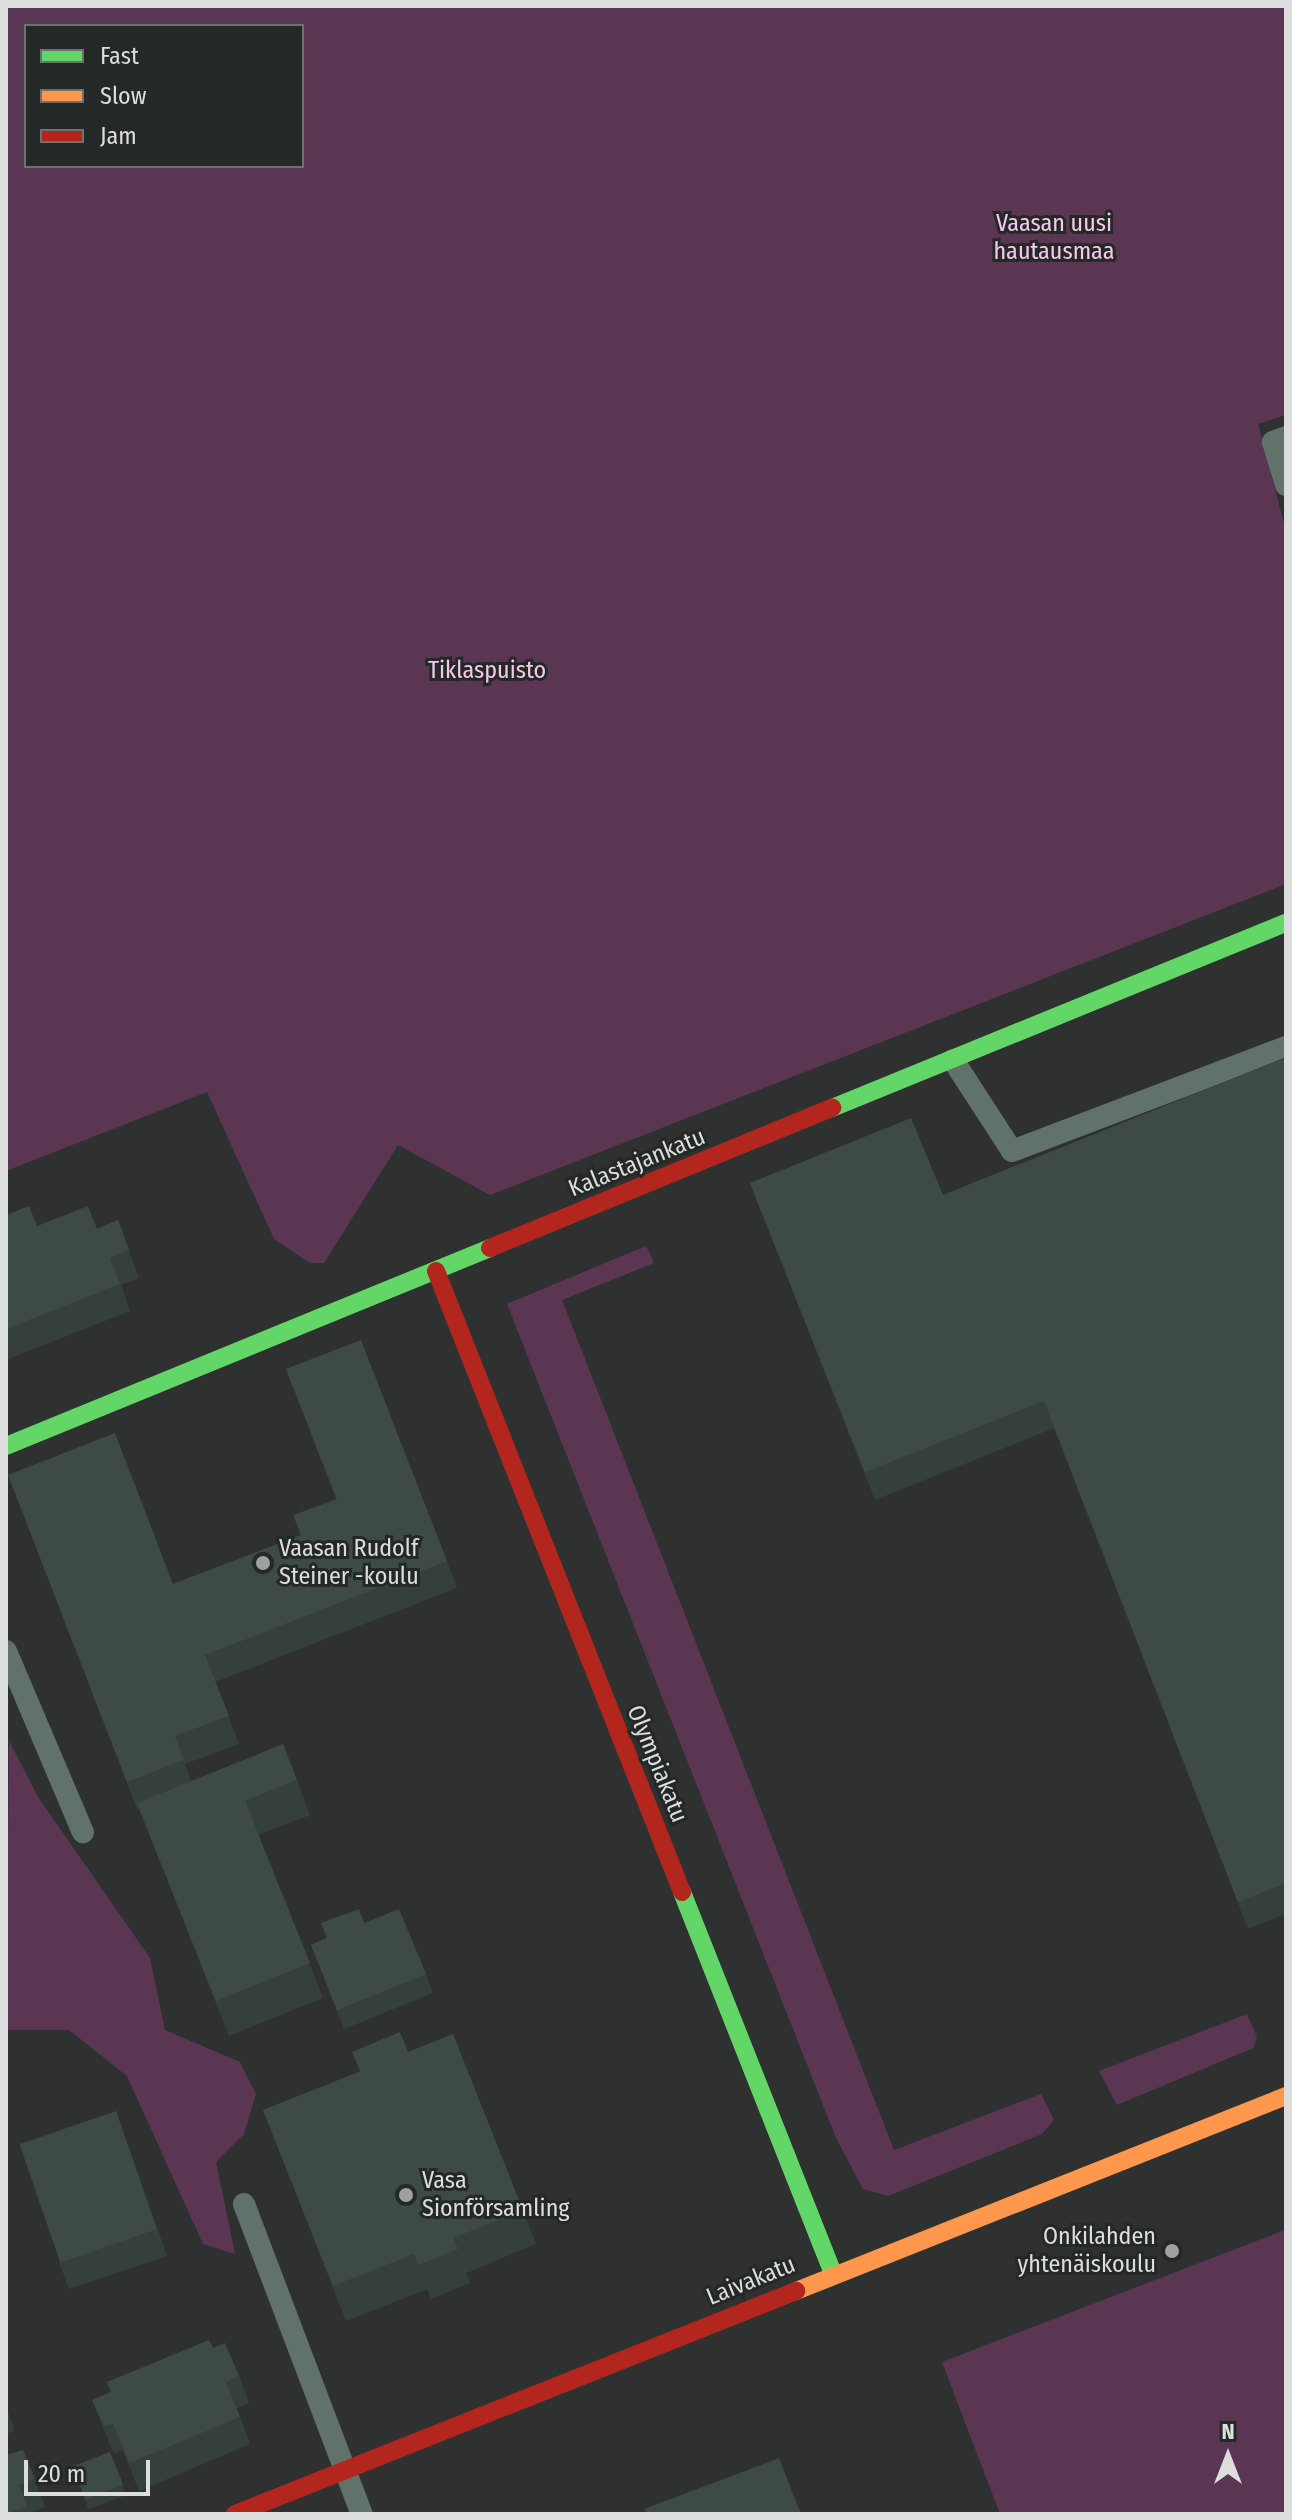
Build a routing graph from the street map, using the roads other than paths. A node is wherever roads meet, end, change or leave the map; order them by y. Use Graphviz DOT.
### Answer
graph roads {
  1 [pos="1286,437"];
  2 [pos="1286,485"];
  3 [pos="1286,923"];
  4 [pos="1286,1047"];
  5 [pos="953,1060"];
  6 [pos="436,1271"];
  7 [pos="6,1446"];
  8 [pos="6,1651"];
  9 [pos="83,1832"];
  10 [pos="1286,2096"];
  11 [pos="244,2204"];
  12 [pos="833,2274"];
  13 [pos="345,2470"];
  14 [pos="235,2514"];
  15 [pos="362,2514"];
  1 -- 2 [label="lane"];
  3 -- 5 [label="street, Kalastajankatu"];
  4 -- 5 [label="lane"];
  5 -- 6 [label="street, Kalastajankatu"];
  6 -- 7 [label="street, Kalastajankatu"];
  6 -- 12 [label="street, Olympiakatu"];
  8 -- 9 [label="lane"];
  10 -- 12 [label="street, Laivakatu"];
  11 -- 13 [label="lane"];
  12 -- 13 [label="street, Laivakatu"];
  13 -- 14 [label="street, Laivakatu"];
  13 -- 15 [label="lane"];
}
